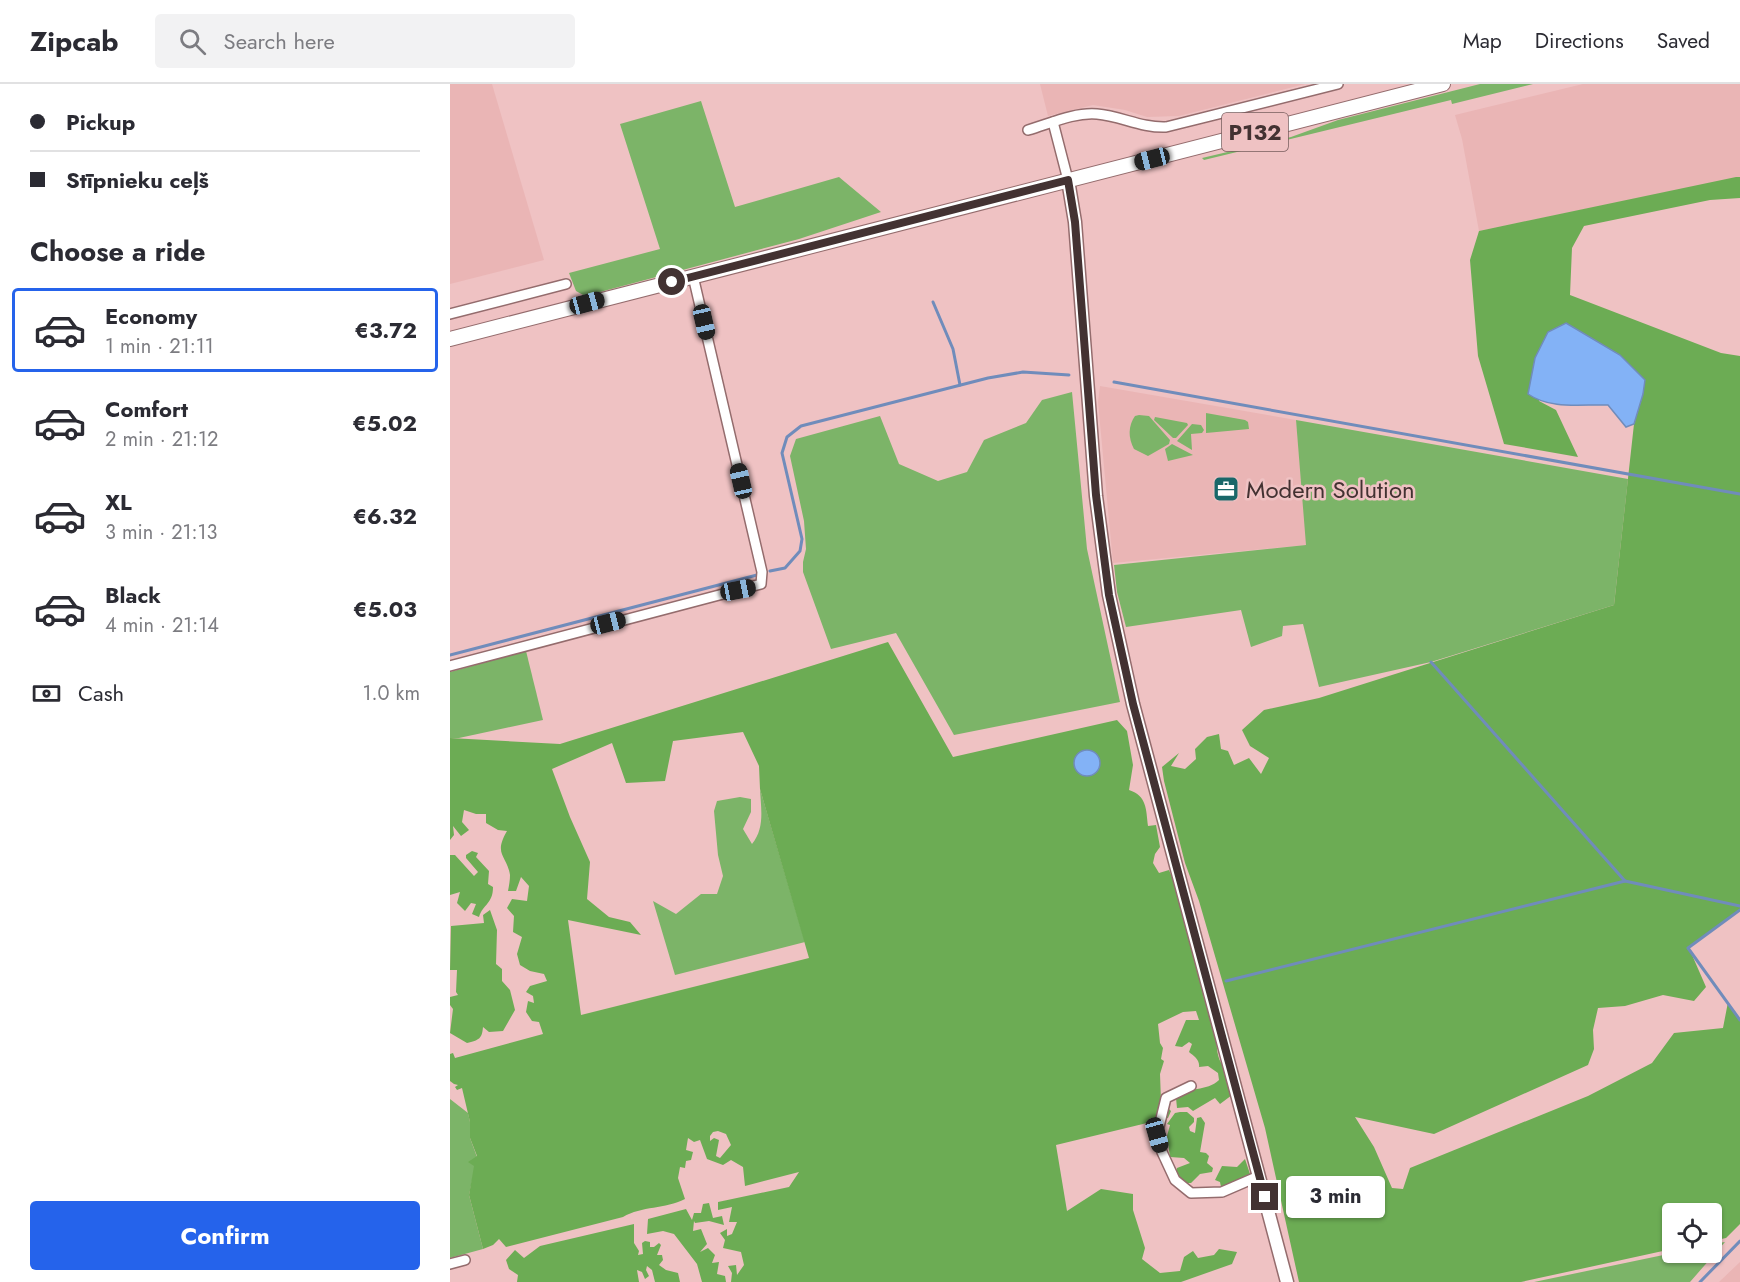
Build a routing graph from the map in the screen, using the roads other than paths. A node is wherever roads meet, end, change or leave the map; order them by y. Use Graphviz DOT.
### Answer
graph roads {
  1 [pos="1338,84"];
  2 [pos="1443,84"];
  3 [pos="1053,122"];
  4 [pos="1028,130"];
  5 [pos="1068,180"];
  6 [pos="693,276"];
  7 [pos="566,284"];
  8 [pos="450,314"];
  9 [pos="450,339"];
  10 [pos="450,666"];
  11 [pos="1191,1086"];
  12 [pos="1259,1176"];
  13 [pos="465,1260"];
  14 [pos="450,1264"];
  15 [pos="1287,1282"];
  1 -- 3 [label="street"];
  2 -- 5 [label="main road, P132"];
  3 -- 4 [label="street"];
  3 -- 5 [label="street"];
  5 -- 6 [label="main road, P132"];
  5 -- 12 [label="main road"];
  6 -- 9 [label="main road, P132"];
  6 -- 10 [label="street"];
  7 -- 8 [label="street"];
  11 -- 12 [label="street"];
  12 -- 15 [label="main road"];
  13 -- 14 [label="street"];
}
